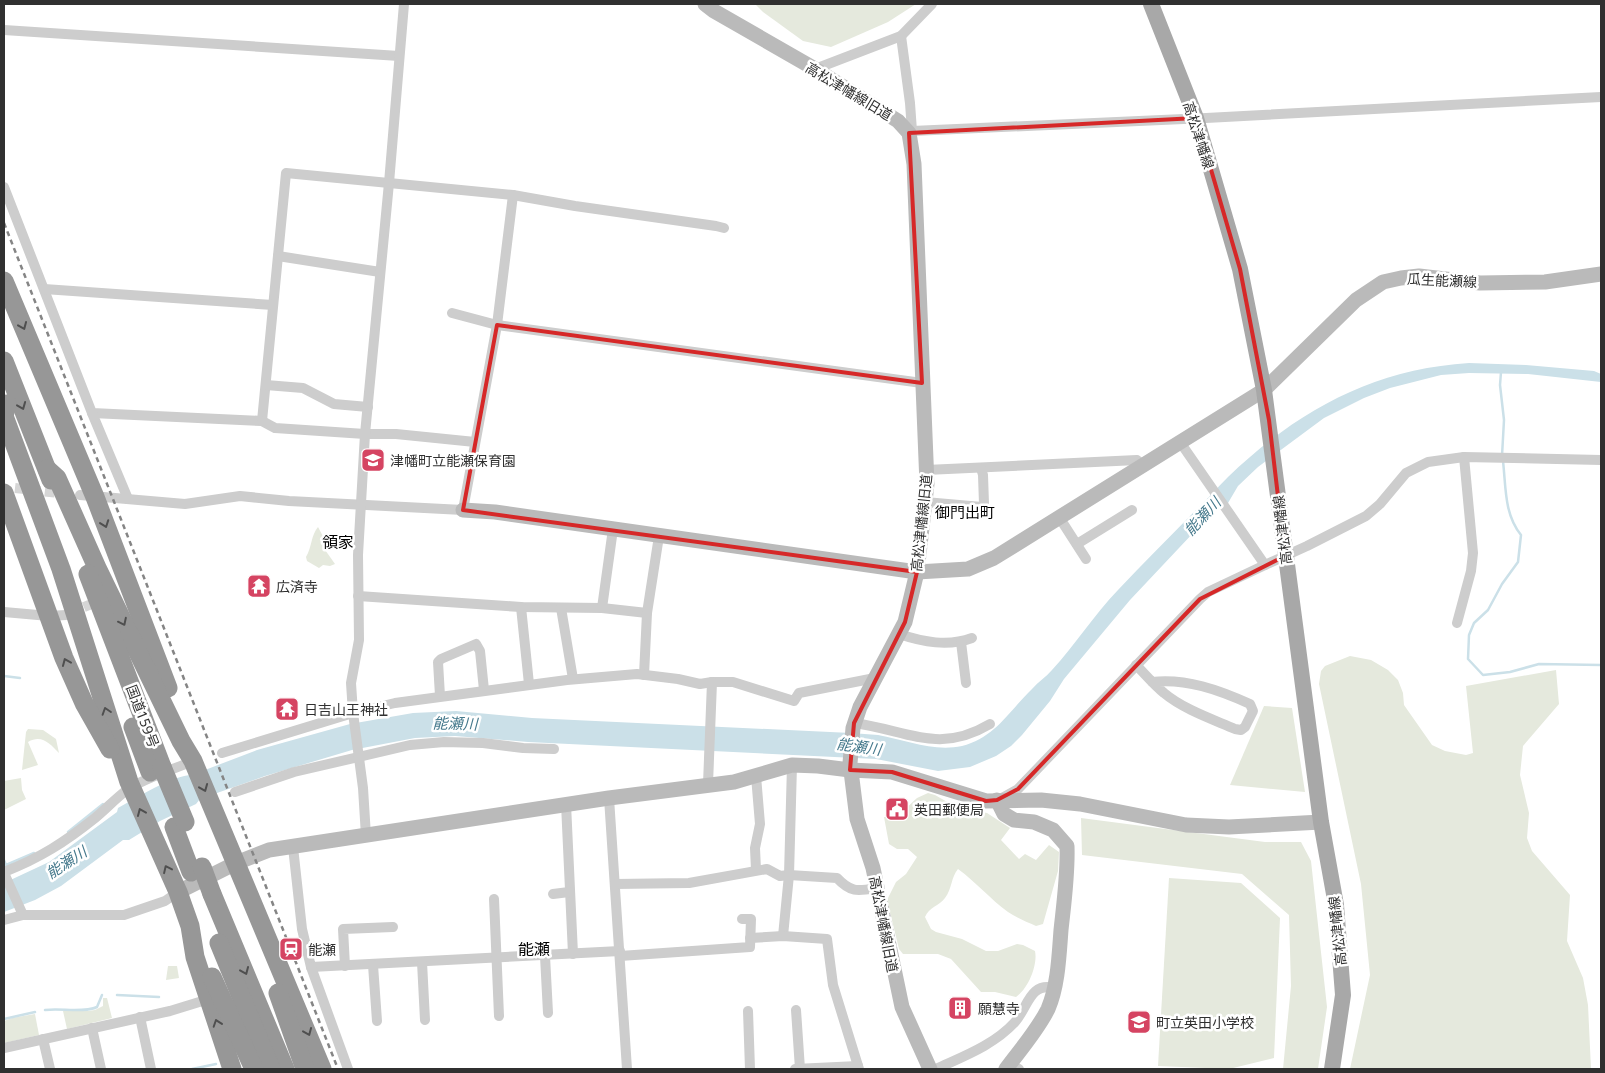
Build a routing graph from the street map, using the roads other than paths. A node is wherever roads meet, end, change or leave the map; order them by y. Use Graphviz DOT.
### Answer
graph roads {
  1 [pos="404,4"];
  2 [pos="706,4"];
  3 [pos="932,4"];
  4 [pos="1151,4"];
  5 [pos="4,30"];
  6 [pos="901,36"];
  7 [pos="399,56"];
  8 [pos="815,69"];
  9 [pos="1601,97"];
  10 [pos="1196,118"];
  11 [pos="910,132"];
  12 [pos="389,183"];
  13 [pos="4,188"];
  14 [pos="513,195"];
  15 [pos="724,228"];
  16 [pos="278,256"];
  17 [pos="380,272"];
  18 [pos="1601,274"];
  19 [pos="5,285"];
  20 [pos="44,289"];
  21 [pos="273,305"];
  22 [pos="452,313"];
  23 [pos="497,325"];
  24 [pos="4,361"];
  25 [pos="922,383"];
  26 [pos="266,385"];
  27 [pos="1264,390"];
  28 [pos="5,400"];
  29 [pos="368,407"];
  30 [pos="92,413"];
  31 [pos="262,421"];
  32 [pos="365,434"];
  33 [pos="476,442"];
  34 [pos="1180,442"];
  35 [pos="1464,457"];
  36 [pos="1601,460"];
  37 [pos="1143,465"];
  38 [pos="981,468"];
  39 [pos="47,470"];
  40 [pos="926,470"];
  41 [pos="7,489"];
  42 [pos="88,496"];
  43 [pos="128,499"];
  44 [pos="925,502"];
  45 [pos="360,504"];
  46 [pos="463,510"];
  47 [pos="1132,510"];
  48 [pos="1059,517"];
  49 [pos="613,529"];
  50 [pos="659,536"];
  51 [pos="1077,544"];
  52 [pos="1285,556"];
  53 [pos="1086,558"];
  54 [pos="1265,565"];
  55 [pos="917,572"];
  56 [pos="358,596"];
  57 [pos="521,607"];
  58 [pos="561,608"];
  59 [pos="602,608"];
  60 [pos="4,612"];
  61 [pos="647,613"];
  62 [pos="57,616"];
  63 [pos="1457,623"];
  64 [pos="899,634"];
  65 [pos="972,638"];
  66 [pos="961,642"];
  67 [pos="1136,665"];
  68 [pos="644,675"];
  69 [pos="875,678"];
  70 [pos="573,679"];
  71 [pos="712,682"];
  72 [pos="1152,682"];
  73 [pos="966,683"];
  74 [pos="529,684"];
  75 [pos="484,690"];
  76 [pos="440,696"];
  77 [pos="353,716"];
  78 [pos="990,724"];
  79 [pos="853,725"];
  80 [pos="554,749"];
  81 [pos="222,753"];
  82 [pos="359,757"];
  83 [pos="193,761"];
  84 [pos="792,765"];
  85 [pos="850,766"];
  86 [pos="156,770"];
  87 [pos="756,776"];
  88 [pos="708,784"];
  89 [pos="131,787"];
  90 [pos="235,792"];
  91 [pos="609,798"];
  92 [pos="998,800"];
  93 [pos="566,804"];
  94 [pos="1321,822"];
  95 [pos="366,836"];
  96 [pos="293,847"];
  97 [pos="756,870"];
  98 [pos="239,871"];
  99 [pos="5,874"];
  100 [pos="789,875"];
  101 [pos="615,884"];
  102 [pos="878,888"];
  103 [pos="178,892"];
  104 [pos="569,892"];
  105 [pos="553,894"];
  106 [pos="207,896"];
  107 [pos="494,899"];
  108 [pos="22,913"];
  109 [pos="742,919"];
  110 [pos="4,920"];
  111 [pos="190,926"];
  112 [pos="393,927"];
  113 [pos="783,936"];
  114 [pos="750,938"];
  115 [pos="573,954"];
  116 [pos="620,954"];
  117 [pos="545,956"];
  118 [pos="497,959"];
  119 [pos="422,962"];
  120 [pos="373,965"];
  121 [pos="345,966"];
  122 [pos="311,967"];
  123 [pos="1054,988"];
  124 [pos="209,999"];
  125 [pos="796,1010"];
  126 [pos="748,1011"];
  127 [pos="548,1013"];
  128 [pos="499,1016"];
  129 [pos="140,1017"];
  130 [pos="425,1020"];
  131 [pos="377,1021"];
  132 [pos="92,1028"];
  133 [pos="43,1038"];
  134 [pos="4,1048"];
  135 [pos="858,1068"];
  136 [pos="1012,1068"];
  137 [pos="50,1069"];
  138 [pos="101,1069"];
  139 [pos="151,1069"];
  140 [pos="232,1069"];
  141 [pos="254,1069"];
  142 [pos="271,1069"];
  143 [pos="285,1069"];
  144 [pos="305,1069"];
  145 [pos="322,1069"];
  146 [pos="348,1069"];
  147 [pos="627,1069"];
  148 [pos="750,1069"];
  149 [pos="795,1069"];
  150 [pos="800,1069"];
  151 [pos="930,1069"];
  152 [pos="936,1069"];
  153 [pos="1332,1069"];
  1 -- 7 [label="street"];
  2 -- 8 [label="street, 高松津幡線旧道"];
  3 -- 6 [label="street"];
  4 -- 10 [label="main road, 高松津幡線"];
  5 -- 7 [label="street"];
  6 -- 8 [label="street"];
  6 -- 11 [label="street"];
  7 -- 12 [label="street"];
  8 -- 11 [label="street, 高松津幡線旧道"];
  9 -- 10 [label="street"];
  10 -- 11 [label="street"];
  10 -- 27 [label="main road, 高松津幡線"];
  11 -- 25 [label="street, 高松津幡線旧道"];
  12 -- 14 [label="street"];
  12 -- 16 [label="street"];
  12 -- 17 [label="street"];
  13 -- 20 [label="street"];
  14 -- 15 [label="street"];
  14 -- 23 [label="street"];
  16 -- 17 [label="street"];
  16 -- 21 [label="street"];
  17 -- 29 [label="street"];
  18 -- 27 [label="street, 瓜生能瀬線"];
  19 -- 42 [label="highway, one-way"];
  20 -- 21 [label="street"];
  20 -- 30 [label="street"];
  21 -- 26 [label="street"];
  22 -- 23 [label="street"];
  23 -- 25 [label="street"];
  23 -- 33 [label="street"];
  24 -- 39 [label="highway, 国道159号, one-way"];
  25 -- 40 [label="street, 高松津幡線旧道"];
  26 -- 29 [label="street"];
  26 -- 31 [label="street"];
  27 -- 34 [label="street, 瓜生能瀬線"];
  27 -- 52 [label="main road, 高松津幡線"];
  28 -- 86 [label="highway, 国道159号"];
  89 -- 28 [label="highway, one-way"];
  29 -- 32 [label="street"];
  30 -- 31 [label="street"];
  30 -- 43 [label="street"];
  31 -- 32 [label="street"];
  32 -- 33 [label="street"];
  32 -- 45 [label="street"];
  33 -- 46 [label="street"];
  34 -- 37 [label="street, 瓜生能瀬線"];
  34 -- 54 [label="street"];
  35 -- 36 [label="street"];
  35 -- 52 [label="street"];
  35 -- 63 [label="street"];
  37 -- 38 [label="street"];
  37 -- 48 [label="street, 瓜生能瀬線"];
  38 -- 40 [label="street"];
  38 -- 44 [label="street"];
  39 -- 83 [label="highway, one-way"];
  39 -- 86 [label="highway, 国道159号"];
  40 -- 44 [label="street, 高松津幡線旧道"];
  41 -- 62 [label="highway"];
  42 -- 43 [label="street"];
  42 -- 83 [label="highway, one-way"];
  43 -- 45 [label="street"];
  44 -- 55 [label="street, 高松津幡線旧道"];
  45 -- 46 [label="street"];
  45 -- 56 [label="street"];
  46 -- 49 [label="street, 瓜生能瀬線"];
  47 -- 51 [label="street"];
  48 -- 51 [label="street"];
  48 -- 55 [label="street, 瓜生能瀬線"];
  49 -- 50 [label="street, 瓜生能瀬線"];
  49 -- 59 [label="street"];
  50 -- 55 [label="street, 瓜生能瀬線"];
  50 -- 61 [label="street"];
  51 -- 53 [label="street"];
  52 -- 54 [label="street"];
  52 -- 94 [label="main road, 高松津幡線"];
  54 -- 67 [label="street"];
  55 -- 64 [label="street, 高松津幡線旧道"];
  56 -- 57 [label="street"];
  56 -- 77 [label="street"];
  57 -- 58 [label="street"];
  57 -- 74 [label="street"];
  58 -- 59 [label="street"];
  58 -- 70 [label="street"];
  59 -- 61 [label="street"];
  60 -- 62 [label="street"];
  61 -- 68 [label="street"];
  89 -- 62 [label="highway, one-way"];
  64 -- 66 [label="street"];
  64 -- 69 [label="street, 高松津幡線旧道"];
  65 -- 66 [label="street"];
  66 -- 73 [label="street"];
  67 -- 72 [label="street"];
  67 -- 92 [label="street"];
  68 -- 70 [label="street"];
  68 -- 71 [label="street"];
  69 -- 71 [label="street"];
  69 -- 79 [label="street, 高松津幡線旧道"];
  70 -- 74 [label="street"];
  71 -- 88 [label="street"];
  72 -- 72 [label="street"];
  74 -- 75 [label="street"];
  75 -- 76 [label="street"];
  75 -- 76 [label="street"];
  76 -- 77 [label="street"];
  77 -- 81 [label="street"];
  77 -- 82 [label="street"];
  78 -- 79 [label="street"];
  79 -- 85 [label="street, 高松津幡線旧道"];
  80 -- 82 [label="street"];
  82 -- 90 [label="street"];
  82 -- 95 [label="street"];
  83 -- 89 [label="street"];
  83 -- 98 [label="highway, one-way"];
  84 -- 85 [label="street"];
  84 -- 87 [label="street"];
  84 -- 100 [label="street"];
  85 -- 92 [label="street"];
  85 -- 102 [label="street, 高松津幡線旧道"];
  86 -- 106 [label="highway, 国道159号, bridge"];
  87 -- 88 [label="street"];
  87 -- 97 [label="street"];
  88 -- 91 [label="street"];
  89 -- 99 [label="street"];
  103 -- 89 [label="highway, one-way"];
  91 -- 93 [label="street"];
  91 -- 101 [label="street"];
  92 -- 94 [label="street"];
  92 -- 123 [label="street"];
  93 -- 95 [label="street"];
  93 -- 104 [label="street"];
  94 -- 153 [label="main road, 高松津幡線"];
  95 -- 96 [label="street"];
  96 -- 98 [label="street"];
  96 -- 122 [label="street"];
  97 -- 100 [label="street"];
  97 -- 101 [label="street"];
  98 -- 103 [label="street"];
  98 -- 144 [label="highway"];
  98 -- 145 [label="highway, one-way"];
  99 -- 108 [label="street"];
  100 -- 102 [label="street"];
  100 -- 113 [label="street"];
  101 -- 116 [label="street"];
  102 -- 151 [label="street, 高松津幡線旧道"];
  103 -- 108 [label="street"];
  103 -- 111 [label="highway"];
  104 -- 105 [label="street"];
  104 -- 115 [label="street"];
  106 -- 142 [label="highway, 国道159号"];
  106 -- 143 [label="highway, 国道159号, one-way"];
  107 -- 118 [label="street"];
  108 -- 110 [label="street"];
  109 -- 114 [label="street"];
  111 -- 124 [label="highway"];
  111 -- 141 [label="highway"];
  112 -- 121 [label="street"];
  113 -- 114 [label="street"];
  113 -- 135 [label="street"];
  114 -- 116 [label="street"];
  115 -- 116 [label="street"];
  115 -- 117 [label="street"];
  116 -- 147 [label="street"];
  117 -- 118 [label="street"];
  117 -- 127 [label="street"];
  118 -- 119 [label="street"];
  118 -- 128 [label="street"];
  119 -- 120 [label="street"];
  119 -- 130 [label="street"];
  120 -- 121 [label="street"];
  120 -- 131 [label="street"];
  121 -- 122 [label="street"];
  122 -- 146 [label="street"];
  123 -- 136 [label="street"];
  123 -- 152 [label="street"];
  124 -- 129 [label="street"];
  140 -- 124 [label="highway, one-way"];
  125 -- 150 [label="street"];
  126 -- 148 [label="street"];
  129 -- 132 [label="street"];
  129 -- 139 [label="street"];
  132 -- 133 [label="street"];
  132 -- 138 [label="street"];
  133 -- 134 [label="street"];
  133 -- 137 [label="street"];
  135 -- 150 [label="street"];
  149 -- 150 [label="street"];
}
